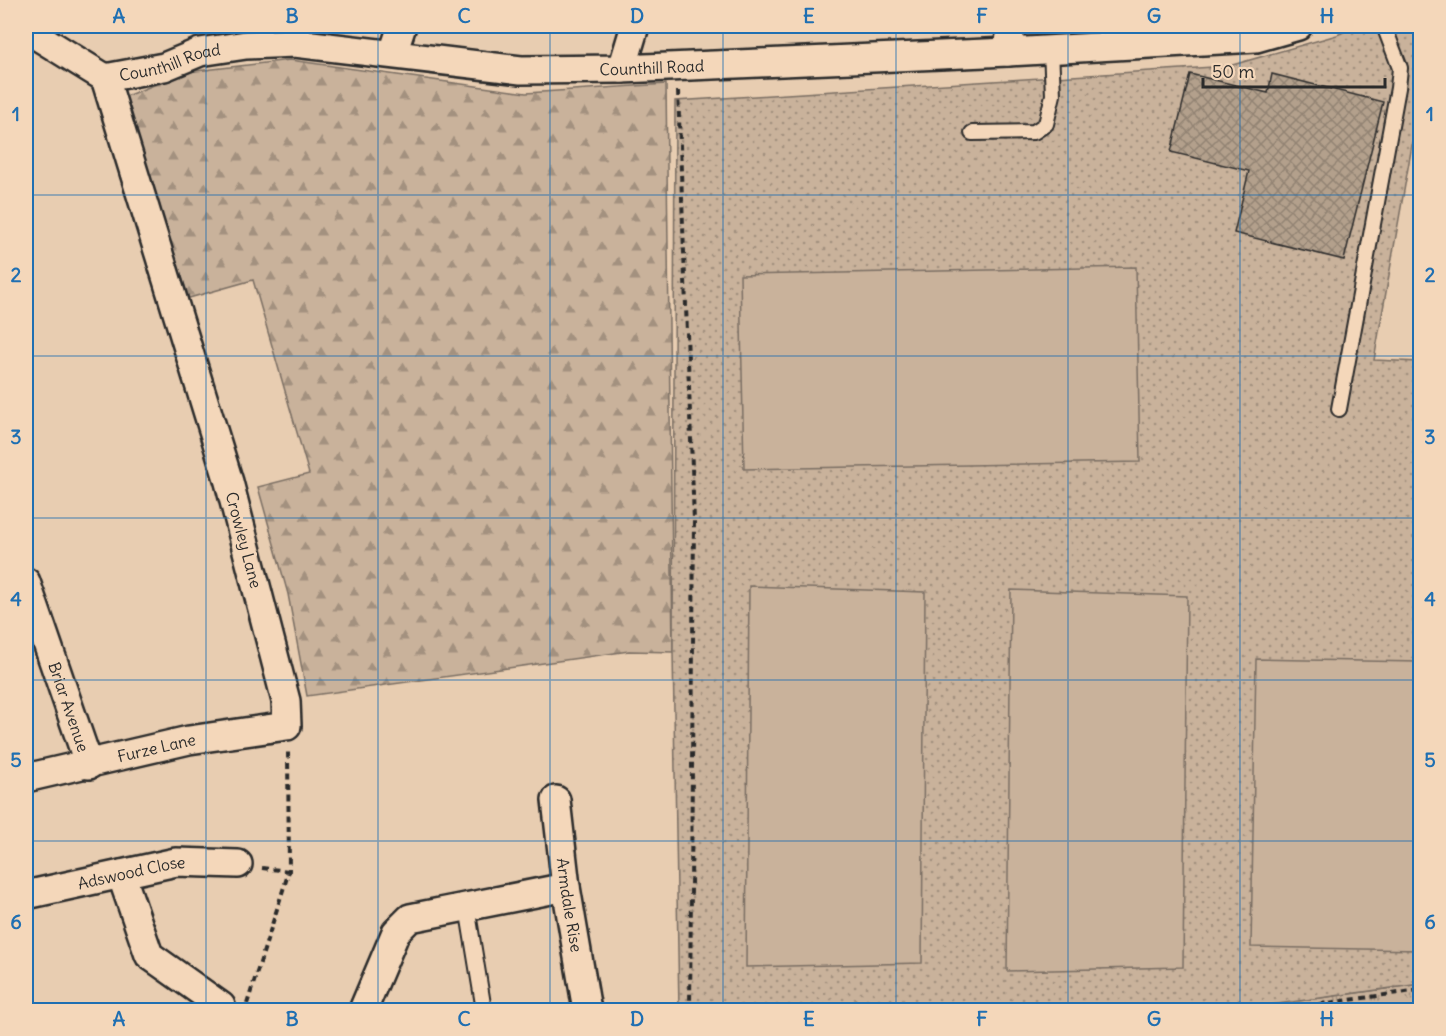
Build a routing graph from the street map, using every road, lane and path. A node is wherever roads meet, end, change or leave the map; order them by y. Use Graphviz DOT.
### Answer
graph roads {
  1 [pos="402,26"];
  2 [pos="635,26"];
  3 [pos="1011,26"];
  4 [pos="1298,26"];
  5 [pos="1384,26"];
  6 [pos="26,29"];
  7 [pos="1051,50"];
  8 [pos="1008,52"];
  9 [pos="393,53"];
  10 [pos="677,66"];
  11 [pos="622,69"];
  12 [pos="105,78"];
  13 [pos="972,133"];
  14 [pos="1339,409"];
  15 [pos="26,582"];
  16 [pos="287,726"];
  17 [pos="89,765"];
  18 [pos="26,778"];
  19 [pos="556,800"];
  20 [pos="238,864"];
  21 [pos="121,874"];
  22 [pos="566,887"];
  23 [pos="26,895"];
  24 [pos="467,907"];
  25 [pos="1420,990"];
  26 [pos="233,1008"];
  27 [pos="363,1011"];
  28 [pos="484,1011"];
  29 [pos="587,1011"];
  30 [pos="690,1011"];
  31 [pos="1278,1011"];
  1 -- 9 [label="street"];
  2 -- 11 [label="street"];
  3 -- 8 [label="street"];
  4 -- 7 [label="street, Counthill Road"];
  5 -- 14 [label="lane"];
  6 -- 12 [label="street, Counthill Road"];
  7 -- 8 [label="street, Counthill Road"];
  7 -- 13 [label="lane"];
  8 -- 10 [label="street, Counthill Road"];
  9 -- 11 [label="street, Counthill Road"];
  9 -- 12 [label="street, Counthill Road"];
  10 -- 11 [label="street, Counthill Road"];
  10 -- 30 [label="path"];
  12 -- 16 [label="street, Crowley Lane"];
  15 -- 17 [label="street, Briar Avenue"];
  16 -- 17 [label="street, Furze Lane"];
  16 -- 26 [label="path"];
  17 -- 18 [label="street, Furze Lane"];
  19 -- 22 [label="street, Armdale Rise"];
  20 -- 21 [label="street, Adswood Close"];
  21 -- 23 [label="street, Adswood Close"];
  21 -- 26 [label="street"];
  22 -- 24 [label="street"];
  22 -- 29 [label="street, Armdale Rise"];
  24 -- 27 [label="street"];
  24 -- 28 [label="lane"];
  25 -- 31 [label="path"];
}
